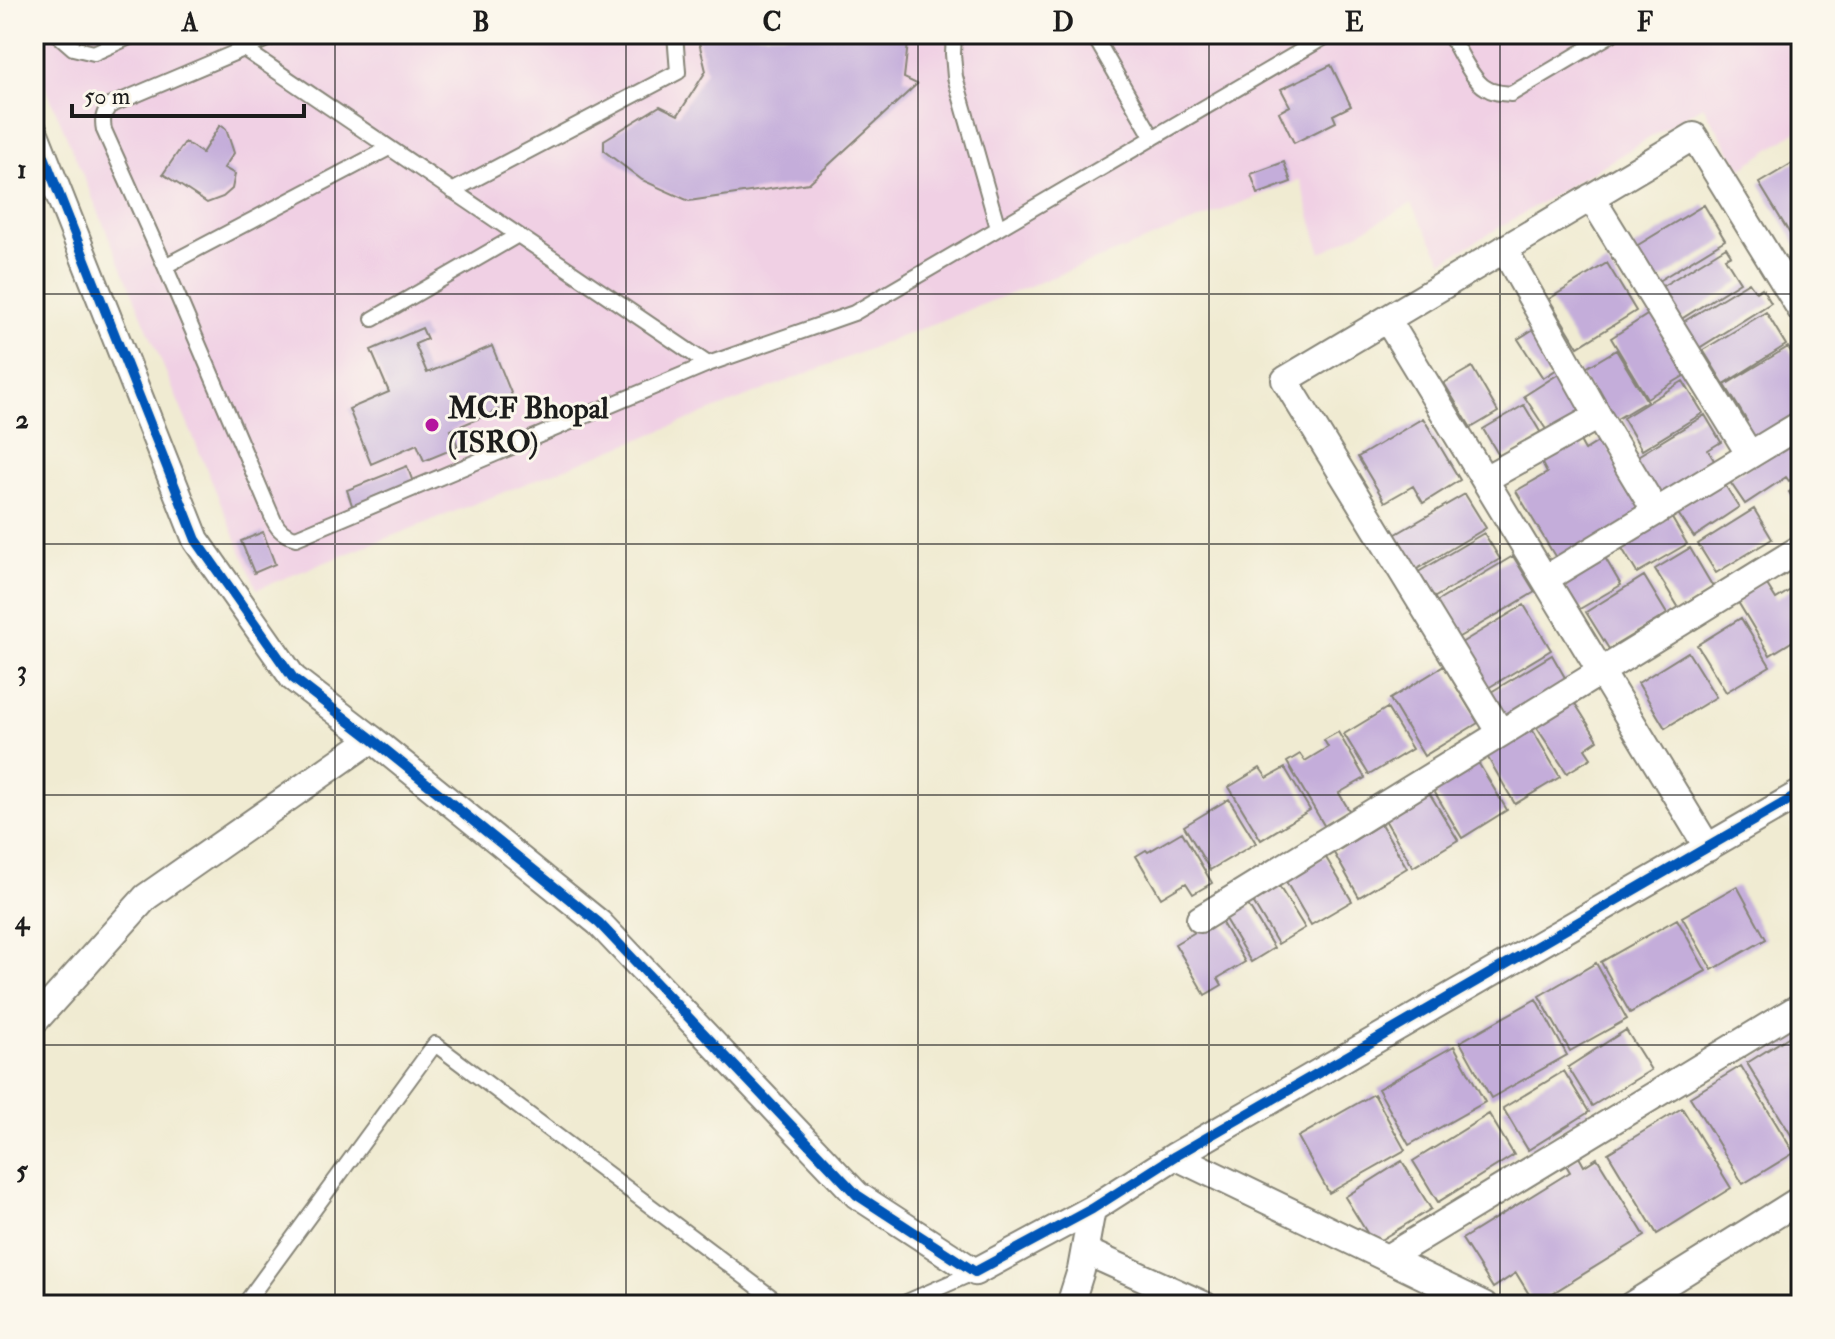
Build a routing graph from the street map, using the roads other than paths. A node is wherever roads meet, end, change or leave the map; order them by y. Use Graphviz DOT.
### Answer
graph roads {
  1 [pos="57,34"];
  2 [pos="136,34"];
  3 [pos="279,34"];
  4 [pos="675,34"];
  5 [pos="954,34"];
  6 [pos="1093,34"];
  7 [pos="1330,34"];
  8 [pos="1449,34"];
  9 [pos="1612,34"];
  10 [pos="244,49"];
  11 [pos="34,131"];
  12 [pos="1153,138"];
  13 [pos="389,148"];
  14 [pos="452,191"];
  15 [pos="1591,197"];
  16 [pos="998,228"];
  17 [pos="518,235"];
  18 [pos="1504,249"];
  19 [pos="165,266"];
  20 [pos="1801,310"];
  21 [pos="373,319"];
  22 [pos="1387,319"];
  23 [pos="708,364"];
  24 [pos="1598,416"];
  25 [pos="1801,424"];
  26 [pos="1750,455"];
  27 [pos="1485,479"];
  28 [pos="1656,512"];
  29 [pos="1801,548"];
  30 [pos="1545,579"];
  31 [pos="1601,671"];
  32 [pos="1501,733"];
  33 [pos="372,739"];
  34 [pos="1801,793"];
  35 [pos="1708,848"];
  36 [pos="1200,919"];
  37 [pos="1801,1006"];
  38 [pos="34,1022"];
  39 [pos="1175,1156"];
  40 [pos="1801,1199"];
  41 [pos="1092,1209"];
  42 [pos="1085,1251"];
  43 [pos="1387,1258"];
  44 [pos="975,1272"];
  45 [pos="244,1305"];
  46 [pos="782,1305"];
  47 [pos="900,1305"];
  48 [pos="1070,1305"];
  49 [pos="1204,1305"];
  50 [pos="1484,1305"];
  51 [pos="1632,1305"];
  1 -- 2 [label="lane"];
  3 -- 10 [label="lane"];
  4 -- 14 [label="lane"];
  5 -- 16 [label="lane"];
  6 -- 12 [label="lane"];
  7 -- 12 [label="lane"];
  8 -- 9 [label="lane"];
  10 -- 13 [label="lane"];
  10 -- 19 [label="lane"];
  11 -- 33 [label="street"];
  12 -- 16 [label="lane"];
  13 -- 14 [label="lane"];
  13 -- 19 [label="lane"];
  14 -- 17 [label="lane"];
  15 -- 18 [label="street"];
  15 -- 20 [label="street"];
  15 -- 26 [label="street"];
  16 -- 23 [label="lane"];
  17 -- 21 [label="lane"];
  17 -- 23 [label="lane"];
  18 -- 22 [label="street"];
  18 -- 24 [label="street"];
  19 -- 23 [label="lane"];
  22 -- 27 [label="street"];
  22 -- 32 [label="street"];
  24 -- 27 [label="street"];
  24 -- 28 [label="street"];
  25 -- 26 [label="street"];
  26 -- 28 [label="street"];
  27 -- 30 [label="street"];
  28 -- 30 [label="street"];
  29 -- 31 [label="street"];
  30 -- 31 [label="street"];
  31 -- 32 [label="street"];
  31 -- 35 [label="street"];
  32 -- 36 [label="street"];
  33 -- 38 [label="street"];
  33 -- 44 [label="street"];
  34 -- 35 [label="street"];
  35 -- 39 [label="street"];
  37 -- 43 [label="street"];
  39 -- 41 [label="street"];
  39 -- 43 [label="street"];
  40 -- 51 [label="street"];
  41 -- 42 [label="street"];
  41 -- 44 [label="street"];
  42 -- 48 [label="street"];
  42 -- 49 [label="street"];
  43 -- 50 [label="street"];
  44 -- 47 [label="lane"];
  45 -- 46 [label="lane"];
}
